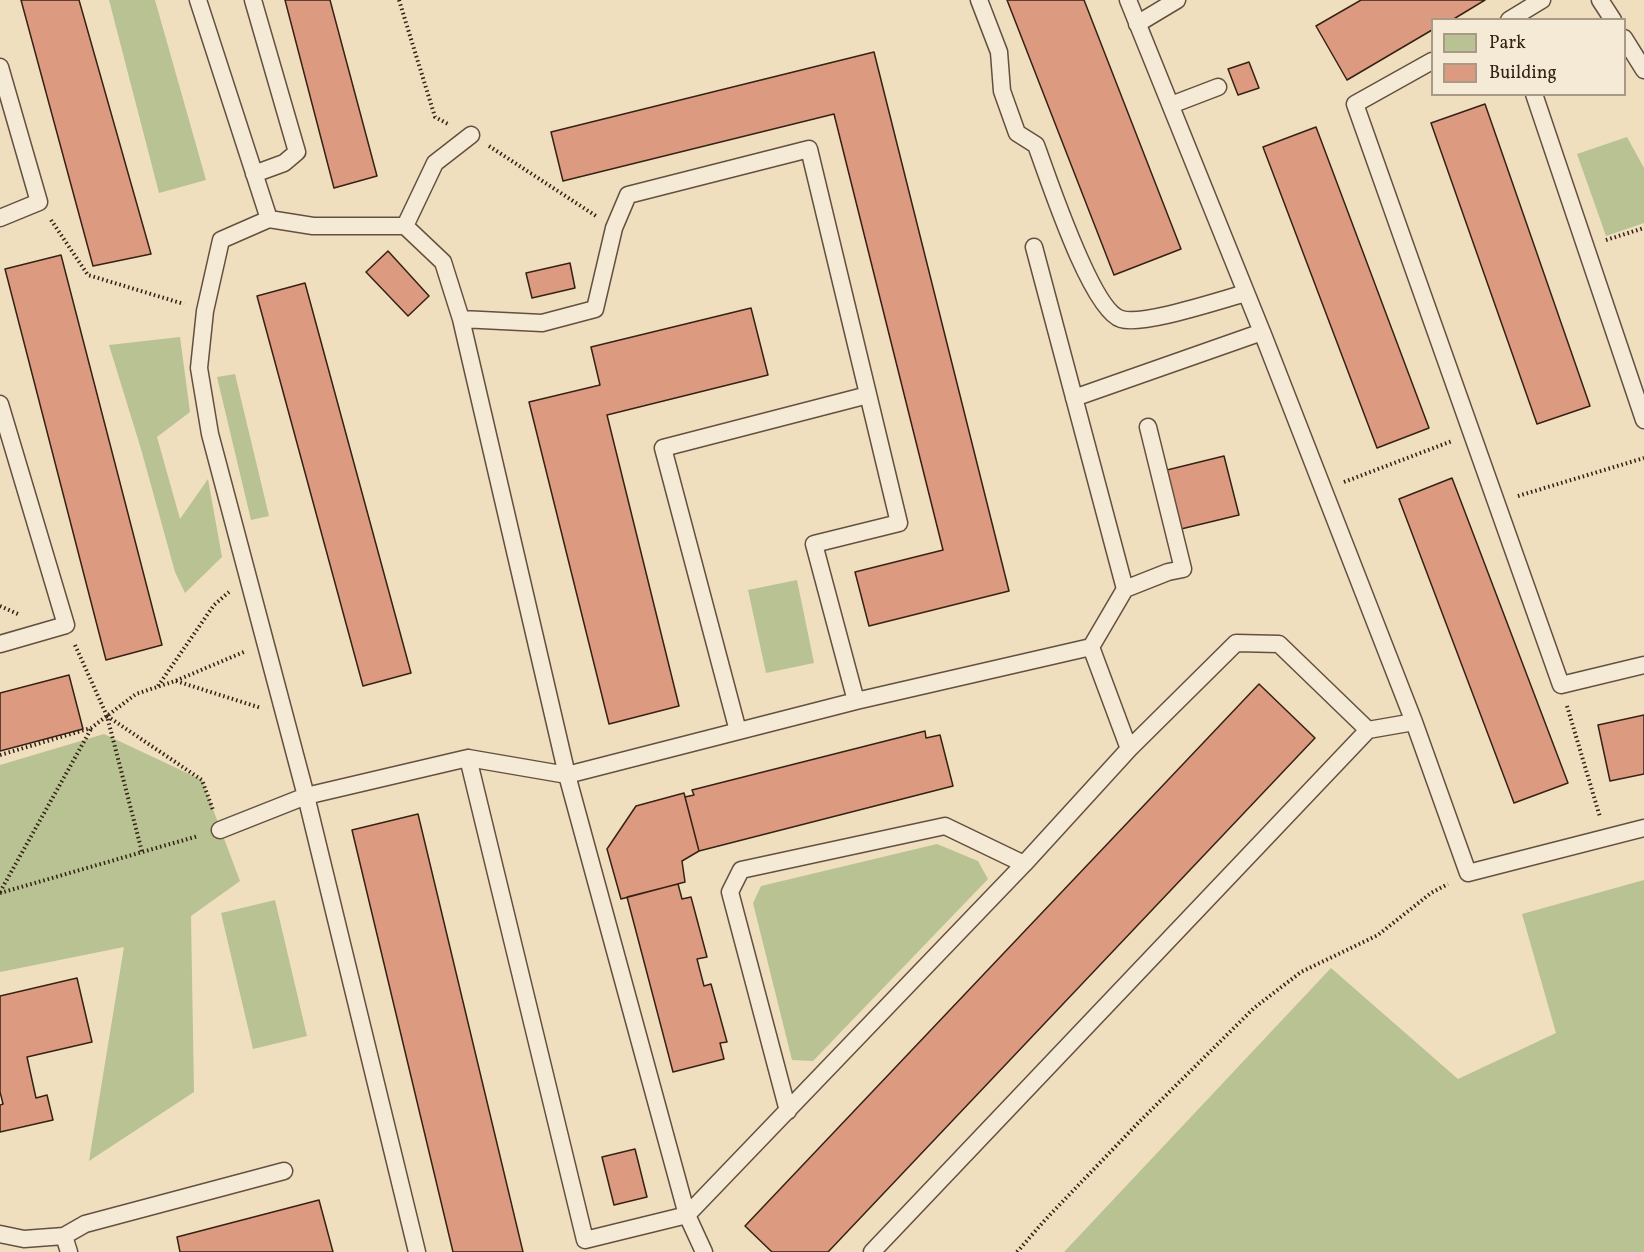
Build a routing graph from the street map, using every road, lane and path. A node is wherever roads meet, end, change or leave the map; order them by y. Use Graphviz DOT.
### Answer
graph roads {
  1 [pos="198,0"];
  2 [pos="253,0"];
  3 [pos="979,0"];
  4 [pos="1128,0"];
  5 [pos="1177,0"];
  6 [pos="1542,0"];
  7 [pos="1600,0"];
  8 [pos="1512,18"];
  9 [pos="1611,18"];
  10 [pos="1137,24"];
  11 [pos="1626,41"];
  12 [pos="1431,62"];
  13 [pos="0,67"];
  14 [pos="1644,70"];
  15 [pos="1218,87"];
  16 [pos="1534,96"];
  17 [pos="1171,105"];
  18 [pos="471,135"];
  19 [pos="254,174"];
  20 [pos="39,202"];
  21 [pos="0,218"];
  22 [pos="269,219"];
  23 [pos="405,226"];
  24 [pos="1644,228"];
  25 [pos="1585,246"];
  26 [pos="1034,247"];
  27 [pos="1246,293"];
  28 [pos="205,311"];
  29 [pos="461,319"];
  30 [pos="1262,332"];
  31 [pos="868,395"];
  32 [pos="1074,398"];
  33 [pos="0,404"];
  34 [pos="1644,420"];
  35 [pos="1148,427"];
  36 [pos="4,432"];
  37 [pos="1472,433"];
  38 [pos="1644,458"];
  39 [pos="1324,489"];
  40 [pos="1497,502"];
  41 [pos="247,576"];
  42 [pos="1125,590"];
  43 [pos="66,625"];
  44 [pos="266,643"];
  45 [pos="0,644"];
  46 [pos="1090,647"];
  47 [pos="1644,665"];
  48 [pos="176,681"];
  49 [pos="1562,685"];
  50 [pos="158,687"];
  51 [pos="856,701"];
  52 [pos="284,712"];
  53 [pos="107,716"];
  54 [pos="1414,722"];
  55 [pos="92,728"];
  56 [pos="1368,730"];
  57 [pos="738,731"];
  58 [pos="1129,749"];
  59 [pos="0,755"];
  60 [pos="468,759"];
  61 [pos="567,775"];
  62 [pos="306,796"];
  63 [pos="1644,828"];
  64 [pos="220,830"];
  65 [pos="1606,838"];
  66 [pos="142,852"];
  67 [pos="1024,864"];
  68 [pos="1468,873"];
  69 [pos="0,892"];
  70 [pos="788,1112"];
  71 [pos="284,1171"];
  72 [pos="687,1215"];
  73 [pos="0,1234"];
  74 [pos="64,1236"];
  75 [pos="69,1252"];
  76 [pos="417,1252"];
  77 [pos="704,1252"];
  78 [pos="872,1252"];
  79 [pos="1017,1252"];
  1 -- 19 [label="lane"];
  2 -- 19 [label="lane"];
  3 -- 27 [label="lane"];
  4 -- 10 [label="lane"];
  5 -- 10 [label="lane"];
  6 -- 8 [label="lane"];
  7 -- 9 [label="lane"];
  10 -- 17 [label="lane"];
  11 -- 14 [label="lane"];
  12 -- 37 [label="lane"];
  13 -- 20 [label="lane"];
  15 -- 17 [label="lane"];
  16 -- 25 [label="lane"];
  17 -- 27 [label="lane"];
  18 -- 23 [label="lane"];
  19 -- 22 [label="lane"];
  20 -- 21 [label="lane"];
  20 -- 28 [label="path"];
  22 -- 23 [label="lane"];
  22 -- 28 [label="lane"];
  23 -- 29 [label="lane"];
  24 -- 25 [label="path"];
  25 -- 34 [label="lane"];
  26 -- 32 [label="lane"];
  27 -- 30 [label="lane"];
  28 -- 41 [label="lane"];
  29 -- 31 [label="lane"];
  29 -- 61 [label="lane"];
  30 -- 32 [label="lane"];
  30 -- 39 [label="lane"];
  31 -- 51 [label="lane"];
  31 -- 57 [label="lane"];
  32 -- 42 [label="lane"];
  33 -- 36 [label="lane"];
  35 -- 42 [label="lane"];
  36 -- 43 [label="lane"];
  37 -- 39 [label="path"];
  37 -- 40 [label="lane"];
  38 -- 40 [label="path"];
  39 -- 54 [label="lane"];
  40 -- 49 [label="lane"];
  41 -- 44 [label="lane"];
  41 -- 50 [label="path"];
  42 -- 46 [label="lane"];
  43 -- 45 [label="lane"];
  43 -- 53 [label="path"];
  44 -- 48 [label="path"];
  44 -- 52 [label="lane"];
  46 -- 51 [label="lane"];
  46 -- 58 [label="lane"];
  47 -- 49 [label="lane"];
  48 -- 50 [label="path"];
  48 -- 52 [label="path"];
  49 -- 65 [label="path"];
  50 -- 53 [label="path"];
  51 -- 57 [label="lane"];
  52 -- 62 [label="lane"];
  53 -- 55 [label="path"];
  53 -- 64 [label="path"];
  53 -- 66 [label="path"];
  54 -- 56 [label="lane"];
  54 -- 68 [label="lane"];
  55 -- 59 [label="path"];
  55 -- 69 [label="path"];
  56 -- 58 [label="lane"];
  56 -- 78 [label="lane"];
  57 -- 61 [label="lane"];
  58 -- 67 [label="lane"];
  60 -- 61 [label="lane"];
  60 -- 62 [label="lane"];
  60 -- 72 [label="lane"];
  61 -- 72 [label="lane"];
  62 -- 64 [label="lane"];
  62 -- 76 [label="lane"];
  63 -- 65 [label="lane"];
  64 -- 66 [label="path"];
  65 -- 68 [label="lane"];
  66 -- 69 [label="path"];
  67 -- 70 [label="lane"];
  67 -- 70 [label="lane"];
  68 -- 79 [label="path"];
  70 -- 72 [label="lane"];
  71 -- 74 [label="lane"];
  72 -- 77 [label="lane"];
  73 -- 74 [label="lane"];
  74 -- 75 [label="lane"];
}
